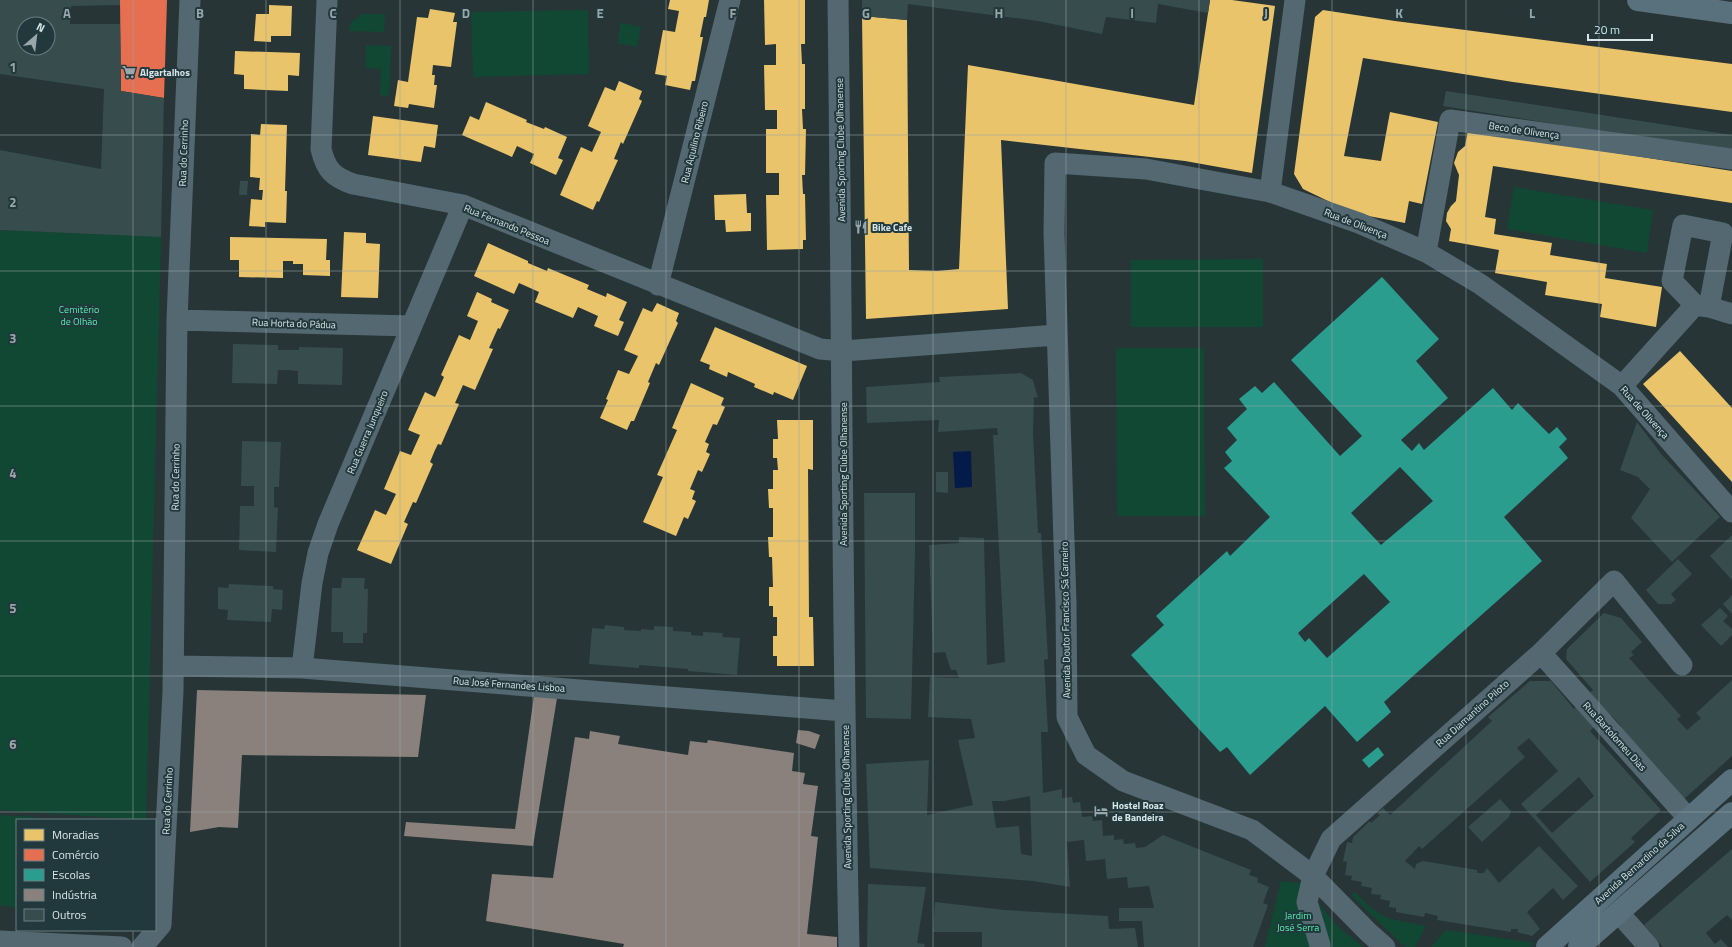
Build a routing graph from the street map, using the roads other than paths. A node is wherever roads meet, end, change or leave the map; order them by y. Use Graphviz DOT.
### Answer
graph roads {
  1 [pos="190,0"];
  2 [pos="326,0"];
  3 [pos="340,0"];
  4 [pos="730,0"];
  5 [pos="838,0"];
  6 [pos="1295,0"];
  7 [pos="1649,1"];
  8 [pos="1732,13"];
  9 [pos="1732,159"];
  10 [pos="1270,192"];
  11 [pos="463,205"];
  12 [pos="1426,252"];
  13 [pos="658,285"];
  14 [pos="1732,314"];
  15 [pos="177,320"];
  16 [pos="412,326"];
  17 [pos="1057,335"];
  18 [pos="843,351"];
  19 [pos="1622,386"];
  20 [pos="1732,512"];
  21 [pos="1541,652"];
  22 [pos="1682,665"];
  23 [pos="174,666"];
  24 [pos="302,668"];
  25 [pos="844,711"];
  26 [pos="1732,780"];
  27 [pos="1732,813"];
  28 [pos="1689,819"];
  29 [pos="1314,876"];
  30 [pos="1618,912"];
  31 [pos="156,931"];
  32 [pos="156,931"];
  33 [pos="0,941"];
  34 [pos="1320,945"];
  35 [pos="122,947"];
  36 [pos="142,947"];
  37 [pos="849,947"];
  38 [pos="1386,947"];
  39 [pos="1547,947"];
  40 [pos="1579,947"];
  41 [pos="1649,947"];
  1 -- 15 [label="street, Rua do Cerrinho"];
  2 -- 3 [label="street"];
  2 -- 11 [label="street, Rua Fernando Pessoa"];
  4 -- 13 [label="street, Rua Aquilino Ribeiro"];
  5 -- 18 [label="street, Avenida Sporting Clube Olhanense"];
  6 -- 10 [label="street"];
  7 -- 8 [label="main road"];
  9 -- 12 [label="street, Beco de Olivença"];
  10 -- 12 [label="street, Rua de Olivença"];
  10 -- 17 [label="street, Rua de Olivença"];
  11 -- 13 [label="street, Rua Fernando Pessoa"];
  11 -- 16 [label="street, Rua Guerra Junqueiro"];
  12 -- 19 [label="street, Rua de Olivença"];
  13 -- 18 [label="street, Rua Fernando Pessoa"];
  14 -- 19 [label="street"];
  15 -- 16 [label="street, Rua Horta do Pádua"];
  15 -- 23 [label="street, Rua do Cerrinho"];
  16 -- 24 [label="street, Rua Guerra Junqueiro"];
  17 -- 18 [label="street"];
  17 -- 29 [label="street, Avenida Doutor Francisco Sá Carneiro"];
  18 -- 25 [label="street, Avenida Sporting Clube Olhanense"];
  19 -- 20 [label="street, Rua de Olivença"];
  21 -- 22 [label="street, Rua Diamantino Piloto"];
  21 -- 28 [label="street, Rua Bartolomeu Dias"];
  21 -- 29 [label="street, Rua Diamantino Piloto"];
  23 -- 24 [label="street, Rua José Fernandes Lisboa"];
  23 -- 31 [label="street, Rua do Cerrinho"];
  24 -- 25 [label="street, Rua José Fernandes Lisboa"];
  25 -- 37 [label="street, Avenida Sporting Clube Olhanense"];
  26 -- 28 [label="main road, Avenida Bernardino da Silva"];
  27 -- 30 [label="main road"];
  28 -- 39 [label="main road, Avenida Bernardino da Silva"];
  29 -- 34 [label="street, Rua Diamantino Piloto"];
  29 -- 38 [label="street, Avenida Doutor Francisco Sá Carneiro"];
  30 -- 40 [label="main road"];
  30 -- 41 [label="street"];
  32 -- 36 [label="street, Rua do Cerrinho"];
  33 -- 35 [label="street"];
}
